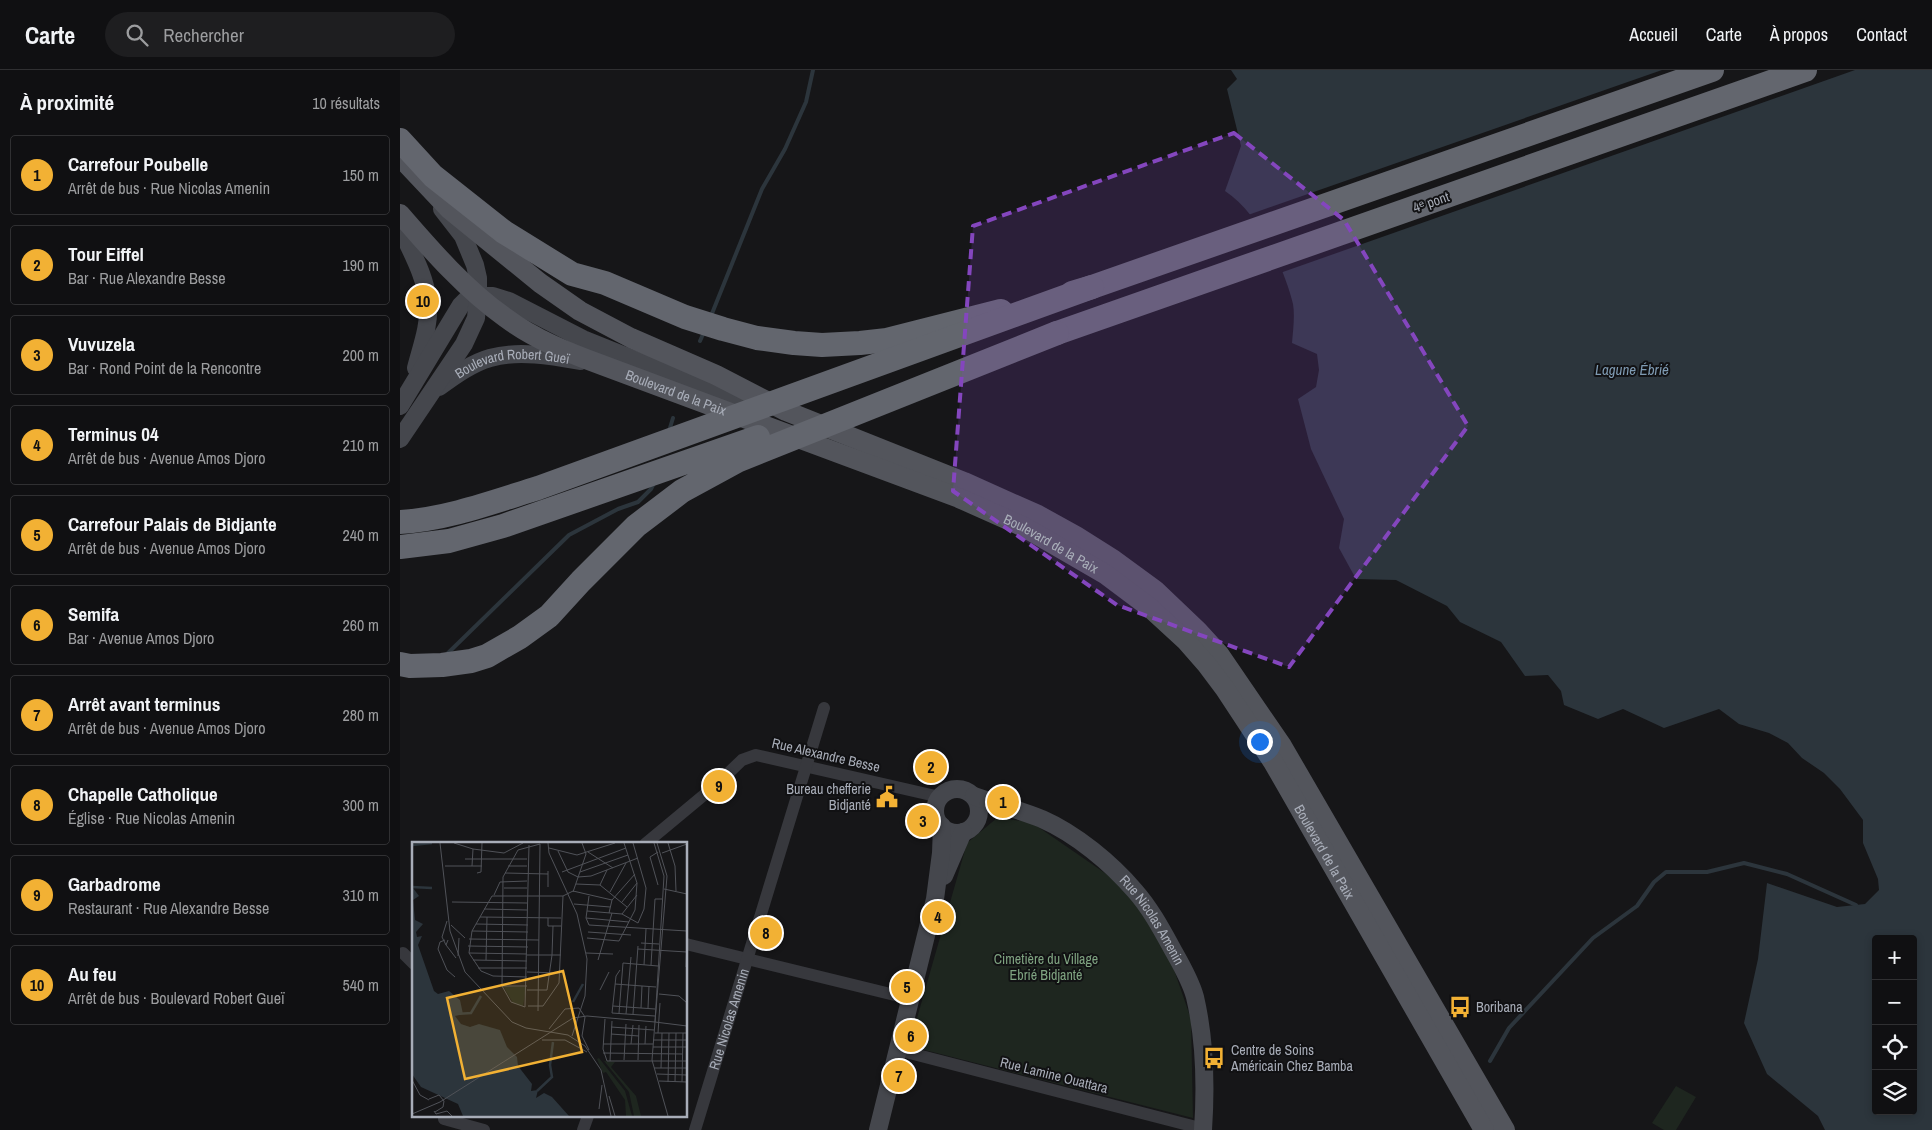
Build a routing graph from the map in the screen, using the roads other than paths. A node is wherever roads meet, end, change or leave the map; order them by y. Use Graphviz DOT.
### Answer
graph roads {
  1 [pos="1712,70"];
  2 [pos="1804,70"];
  3 [pos="400,140"];
  4 [pos="405,163"];
  5 [pos="400,214"];
  6 [pos="400,227"];
  7 [pos="475,265"];
  8 [pos="1092,287"];
  9 [pos="478,296"];
  10 [pos="1057,333"];
  11 [pos="602,365"];
  12 [pos="412,386"];
  13 [pos="429,395"];
  14 [pos="400,406"];
  15 [pos="786,411"];
  16 [pos="400,439"];
  17 [pos="400,522"];
  18 [pos="400,547"];
  19 [pos="400,664"];
  20 [pos="824,708"];
  21 [pos="807,766"];
  22 [pos="974,796"];
  23 [pos="940,797"];
  24 [pos="942,826"];
  25 [pos="963,832"];
  26 [pos="647,842"];
  27 [pos="935,899"];
  28 [pos="688,945"];
  29 [pos="403,953"];
  30 [pos="746,960"];
  31 [pos="412,962"];
  32 [pos="911,999"];
  33 [pos="898,1050"];
  34 [pos="587,1118"];
  35 [pos="443,1122"];
  36 [pos="484,1130"];
  37 [pos="583,1130"];
  38 [pos="695,1130"];
  39 [pos="878,1130"];
  40 [pos="1204,1130"];
  41 [pos="1484,1130"];
  42 [pos="1505,1130"];
  1 -- 8 [label="highway"];
  2 -- 10 [label="highway, 4ᵉ pont"];
  3 -- 8 [label="highway, bridge"];
  4 -- 7 [label="main road, Boulevard de la Paix"];
  4 -- 15 [label="main road, Boulevard de la Paix"];
  5 -- 9 [label="main road, Boulevard de la Paix"];
  6 -- 12 [label="main road"];
  7 -- 9 [label="main road, Boulevard Robert Gueï"];
  8 -- 17 [label="highway, bridge"];
  9 -- 11 [label="main road, Boulevard de la Paix"];
  9 -- 12 [label="main road"];
  9 -- 13 [label="main road, Boulevard Robert Gueï"];
  9 -- 15 [label="main road, Boulevard de la Paix"];
  10 -- 18 [label="highway, bridge"];
  10 -- 19 [label="highway, bridge"];
  11 -- 13 [label="main road, Boulevard Robert Gueï"];
  11 -- 41 [label="main road, Boulevard de la Paix"];
  12 -- 14 [label="main road"];
  13 -- 16 [label="main road, Boulevard Robert Gueï"];
  15 -- 42 [label="main road, Boulevard de la Paix"];
  20 -- 21 [label="street, Rue Nicolas Amenin"];
  21 -- 23 [label="street, Rue Alexandre Besse"];
  21 -- 26 [label="street, Rue Alexandre Besse"];
  21 -- 30 [label="street, Rue Nicolas Amenin"];
  22 -- 23 [label="main road"];
  22 -- 25 [label="main road"];
  22 -- 40 [label="main road, Rue Nicolas Amenin"];
  23 -- 24 [label="main road"];
  24 -- 25 [label="main road"];
  24 -- 27 [label="main road"];
  25 -- 27 [label="main road"];
  27 -- 32 [label="main road"];
  28 -- 30 [label="street"];
  29 -- 31 [label="street"];
  30 -- 32 [label="street"];
  30 -- 38 [label="street, Rue Nicolas Amenin"];
  32 -- 33 [label="main road"];
  33 -- 39 [label="main road"];
  33 -- 40 [label="street, Rue Lamine Ouattara"];
  34 -- 37 [label="street"];
  35 -- 36 [label="street"];
}
